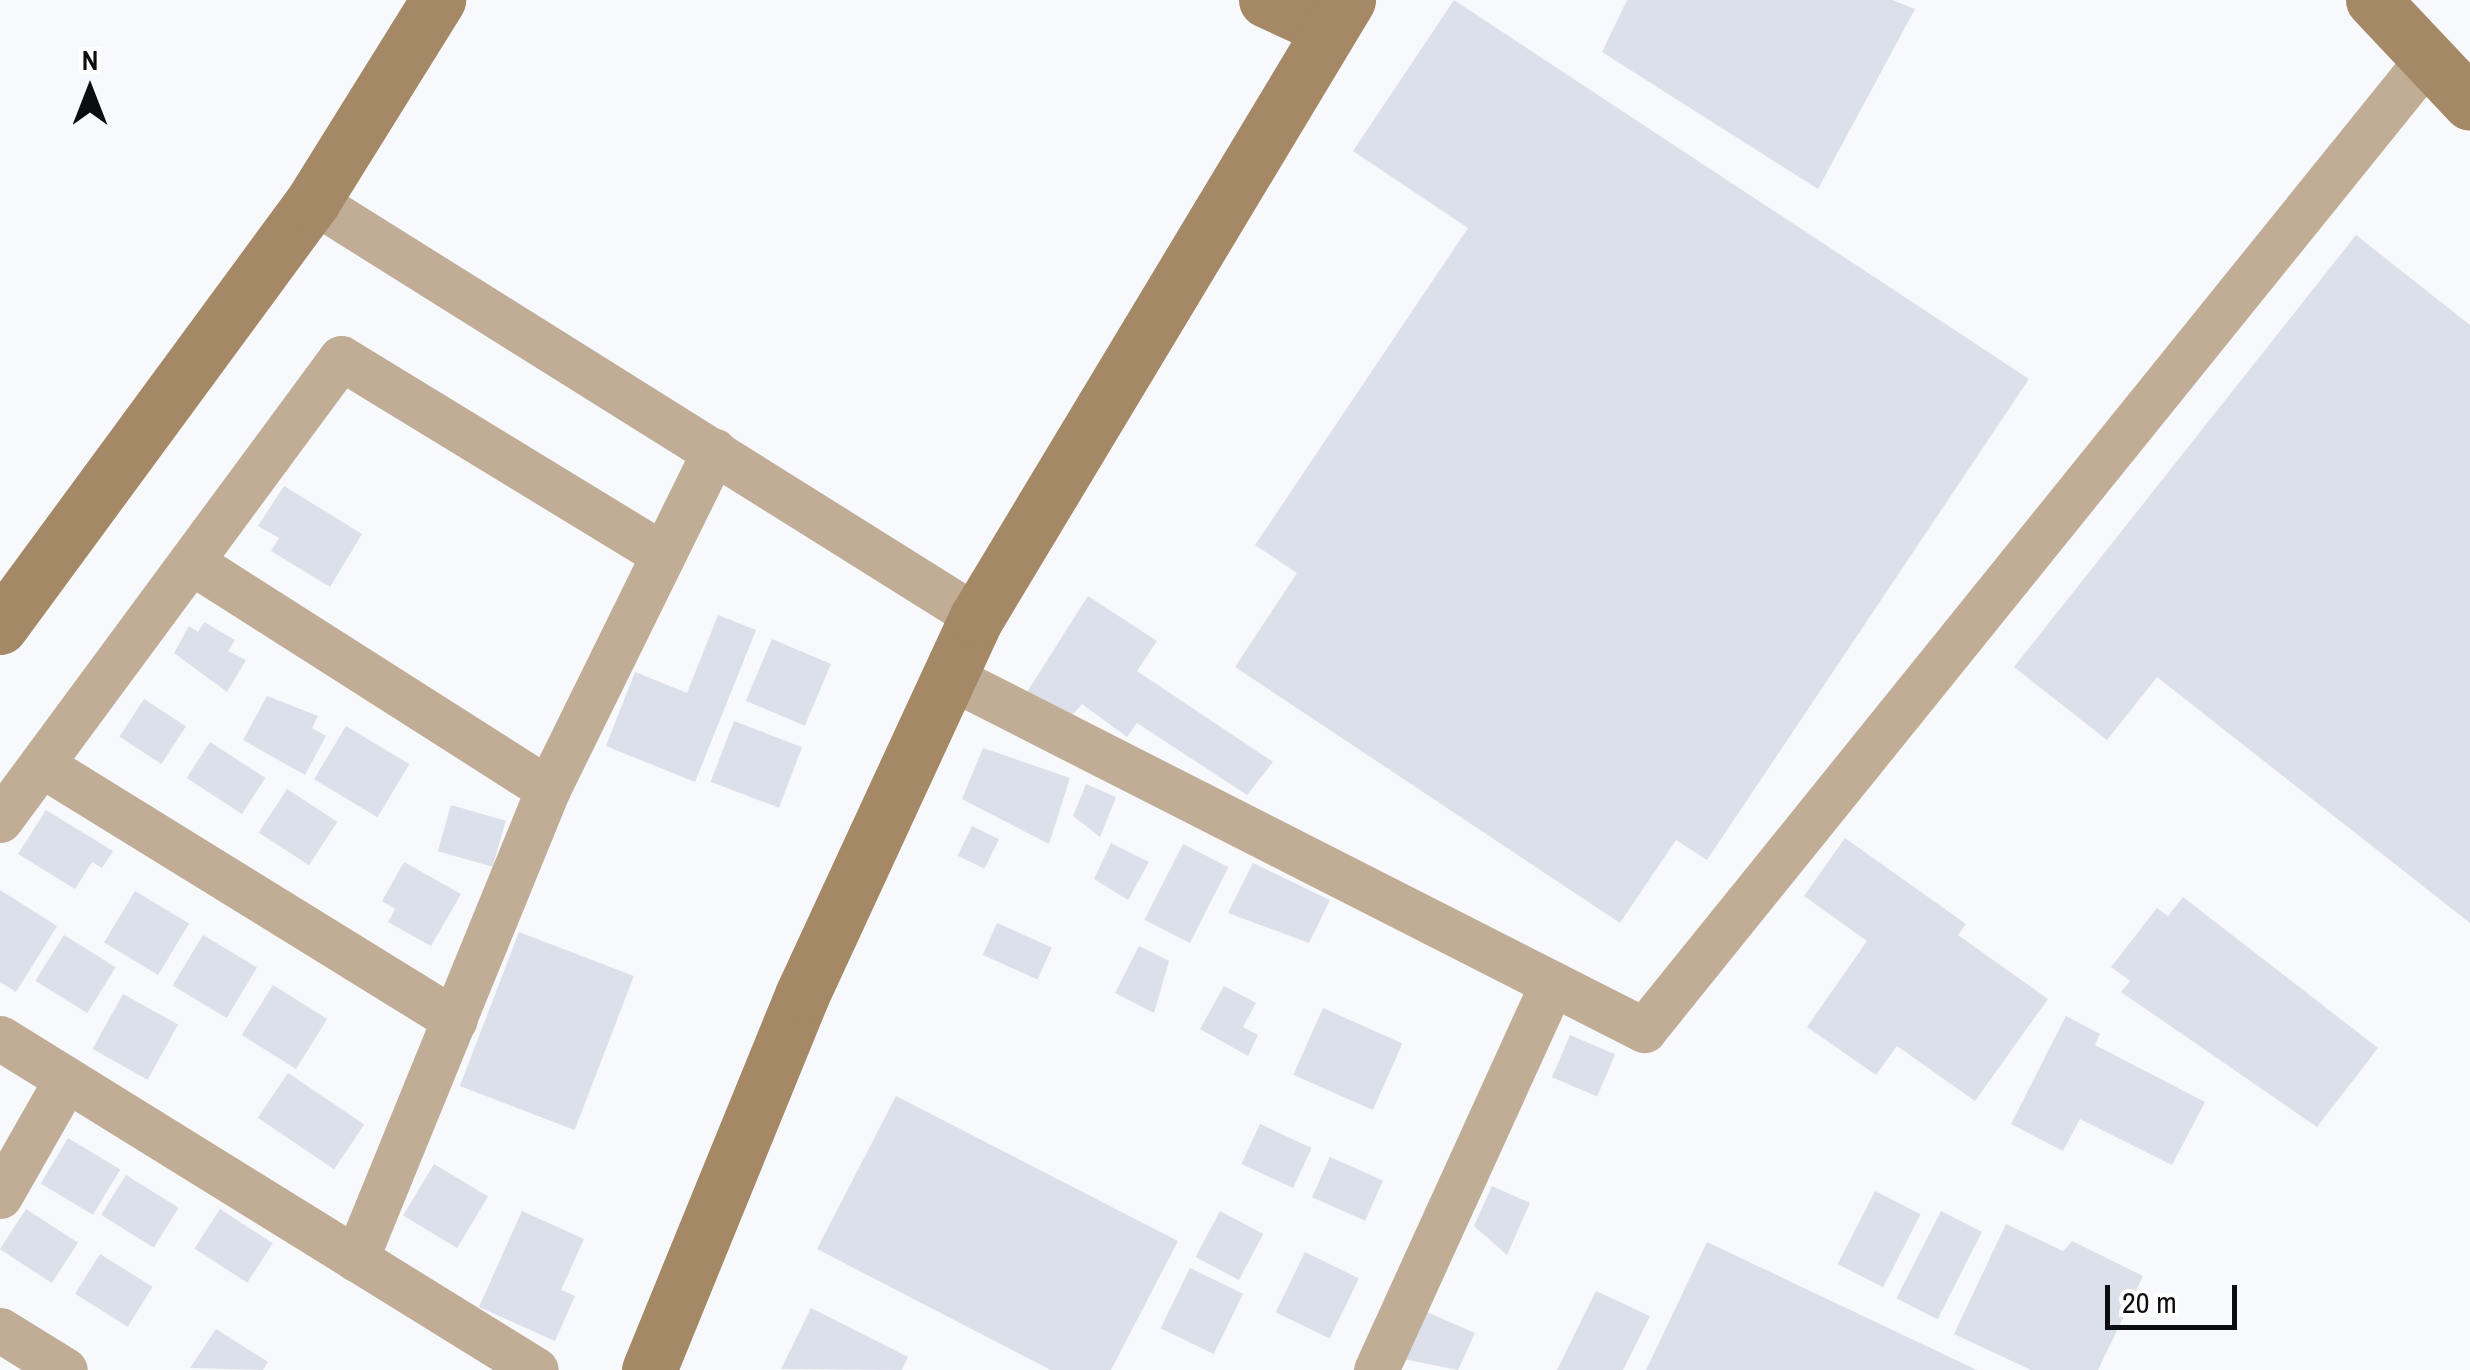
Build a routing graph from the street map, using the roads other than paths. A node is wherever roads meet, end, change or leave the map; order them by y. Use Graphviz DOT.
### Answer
graph roads {
  1 [pos="438,0"];
  2 [pos="1266,0"];
  3 [pos="2372,0"];
  4 [pos="1339,15"];
  5 [pos="2428,58"];
  6 [pos="2470,102"];
  7 [pos="313,201"];
  8 [pos="714,451"];
  9 [pos="662,554"];
  10 [pos="196,565"];
  11 [pos="978,617"];
  12 [pos="0,627"];
  13 [pos="950,677"];
  14 [pos="42,765"];
  15 [pos="548,788"];
  16 [pos="0,820"];
  17 [pos="1551,986"];
  18 [pos="455,1020"];
  19 [pos="0,1038"];
  20 [pos="66,1080"];
  21 [pos="0,1196"];
  22 [pos="356,1260"];
  23 [pos="0,1330"];
  24 [pos="510,1363"];
  25 [pos="65,1370"];
  26 [pos="649,1370"];
  27 [pos="1376,1370"];
  1 -- 7 [label="street"];
  2 -- 4 [label="street"];
  3 -- 5 [label="street"];
  4 -- 11 [label="street"];
  5 -- 6 [label="street"];
  5 -- 17 [label="street"];
  7 -- 8 [label="street"];
  7 -- 12 [label="street"];
  8 -- 9 [label="street"];
  8 -- 11 [label="street"];
  9 -- 10 [label="street"];
  9 -- 15 [label="street"];
  10 -- 14 [label="street"];
  10 -- 15 [label="street"];
  11 -- 13 [label="street"];
  13 -- 17 [label="street"];
  13 -- 26 [label="street"];
  14 -- 16 [label="street"];
  14 -- 18 [label="street"];
  15 -- 18 [label="street"];
  17 -- 27 [label="street"];
  18 -- 22 [label="street"];
  19 -- 20 [label="street"];
  20 -- 21 [label="street"];
  20 -- 22 [label="street"];
  22 -- 24 [label="street"];
  23 -- 25 [label="street"];
}
